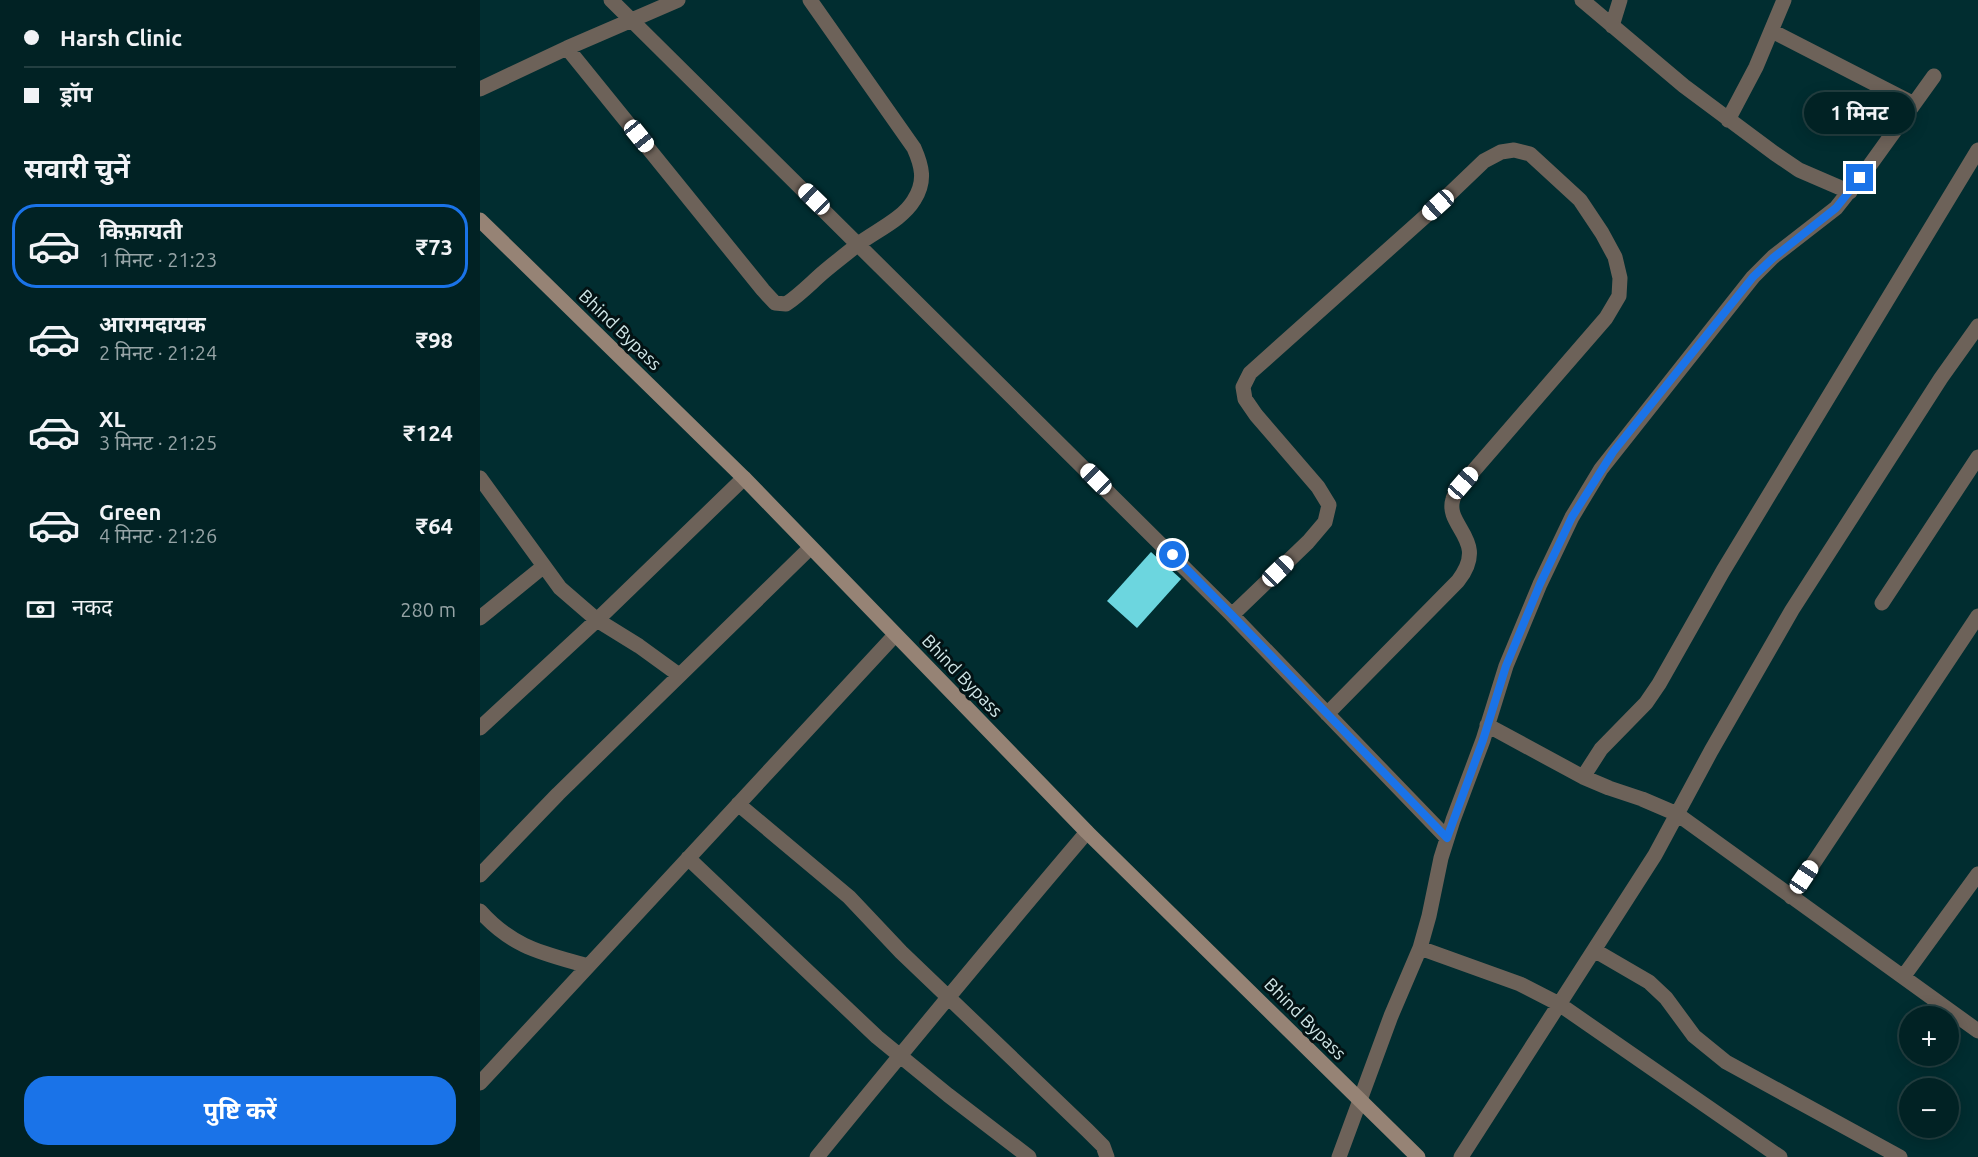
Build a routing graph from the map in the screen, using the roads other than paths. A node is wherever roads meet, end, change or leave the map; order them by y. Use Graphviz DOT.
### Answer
graph roads {
  1 [pos="611,0"];
  2 [pos="678,0"];
  3 [pos="810,0"];
  4 [pos="1582,0"];
  5 [pos="1620,0"];
  6 [pos="1784,0"];
  7 [pos="633,20"];
  8 [pos="1611,26"];
  9 [pos="1772,31"];
  10 [pos="567,48"];
  11 [pos="1934,76"];
  12 [pos="480,90"];
  13 [pos="1914,104"];
  14 [pos="1728,120"];
  15 [pos="1978,150"];
  16 [pos="1974,170"];
  17 [pos="1850,192"];
  18 [pos="480,220"];
  19 [pos="859,244"];
  20 [pos="1978,326"];
  21 [pos="1978,457"];
  22 [pos="480,478"];
  23 [pos="744,478"];
  24 [pos="810,548"];
  25 [pos="544,566"];
  26 [pos="1882,603"];
  27 [pos="1232,615"];
  28 [pos="1978,616"];
  29 [pos="480,618"];
  30 [pos="597,620"];
  31 [pos="895,635"];
  32 [pos="679,675"];
  33 [pos="1327,714"];
  34 [pos="1487,725"];
  35 [pos="480,728"];
  36 [pos="1582,777"];
  37 [pos="738,804"];
  38 [pos="1677,814"];
  39 [pos="1087,832"];
  40 [pos="1447,838"];
  41 [pos="688,858"];
  42 [pos="1978,874"];
  43 [pos="480,875"];
  44 [pos="1791,897"];
  45 [pos="480,911"];
  46 [pos="1420,948"];
  47 [pos="1594,950"];
  48 [pos="588,966"];
  49 [pos="1903,978"];
  50 [pos="948,997"];
  51 [pos="1559,1004"];
  52 [pos="1978,1031"];
  53 [pos="901,1057"];
  54 [pos="480,1083"];
  55 [pos="1359,1100"];
  56 [pos="817,1157"];
  57 [pos="1029,1157"];
  58 [pos="1107,1157"];
  59 [pos="1339,1157"];
  60 [pos="1418,1157"];
  61 [pos="1461,1157"];
  62 [pos="1780,1157"];
  63 [pos="1900,1157"];
  1 -- 7 [label="street"];
  2 -- 7 [label="street"];
  3 -- 19 [label="street"];
  4 -- 8 [label="street"];
  5 -- 8 [label="street"];
  6 -- 9 [label="street"];
  7 -- 10 [label="street"];
  7 -- 19 [label="street"];
  8 -- 14 [label="street"];
  9 -- 13 [label="street"];
  9 -- 14 [label="street"];
  10 -- 12 [label="street"];
  10 -- 19 [label="street"];
  11 -- 13 [label="street"];
  13 -- 17 [label="street"];
  14 -- 17 [label="street"];
  15 -- 16 [label="street"];
  16 -- 36 [label="street"];
  17 -- 34 [label="street"];
  18 -- 23 [label="street, Bhind Bypass"];
  19 -- 27 [label="street"];
  20 -- 38 [label="street"];
  21 -- 26 [label="street"];
  22 -- 25 [label="street"];
  23 -- 24 [label="street, Bhind Bypass"];
  23 -- 30 [label="street"];
  24 -- 31 [label="street, Bhind Bypass"];
  24 -- 32 [label="street"];
  25 -- 29 [label="street"];
  25 -- 30 [label="street"];
  27 -- 33 [label="street"];
  27 -- 33 [label="street"];
  28 -- 44 [label="street"];
  30 -- 32 [label="street"];
  30 -- 35 [label="street"];
  31 -- 37 [label="street"];
  31 -- 39 [label="street, Bhind Bypass"];
  32 -- 43 [label="street"];
  33 -- 40 [label="street"];
  34 -- 36 [label="street"];
  34 -- 40 [label="street"];
  36 -- 38 [label="street"];
  37 -- 41 [label="street"];
  37 -- 50 [label="street"];
  38 -- 44 [label="street"];
  38 -- 47 [label="street"];
  39 -- 50 [label="street"];
  39 -- 55 [label="street, Bhind Bypass"];
  40 -- 46 [label="street"];
  41 -- 48 [label="street"];
  41 -- 53 [label="street"];
  42 -- 49 [label="street"];
  44 -- 49 [label="street"];
  45 -- 48 [label="street"];
  46 -- 51 [label="street"];
  46 -- 55 [label="street"];
  47 -- 51 [label="street"];
  47 -- 63 [label="street"];
  48 -- 54 [label="street"];
  49 -- 52 [label="street"];
  50 -- 53 [label="street"];
  50 -- 58 [label="street"];
  51 -- 61 [label="street"];
  51 -- 62 [label="street"];
  53 -- 56 [label="street"];
  53 -- 57 [label="street"];
  55 -- 59 [label="street"];
  55 -- 60 [label="street, Bhind Bypass"];
}
